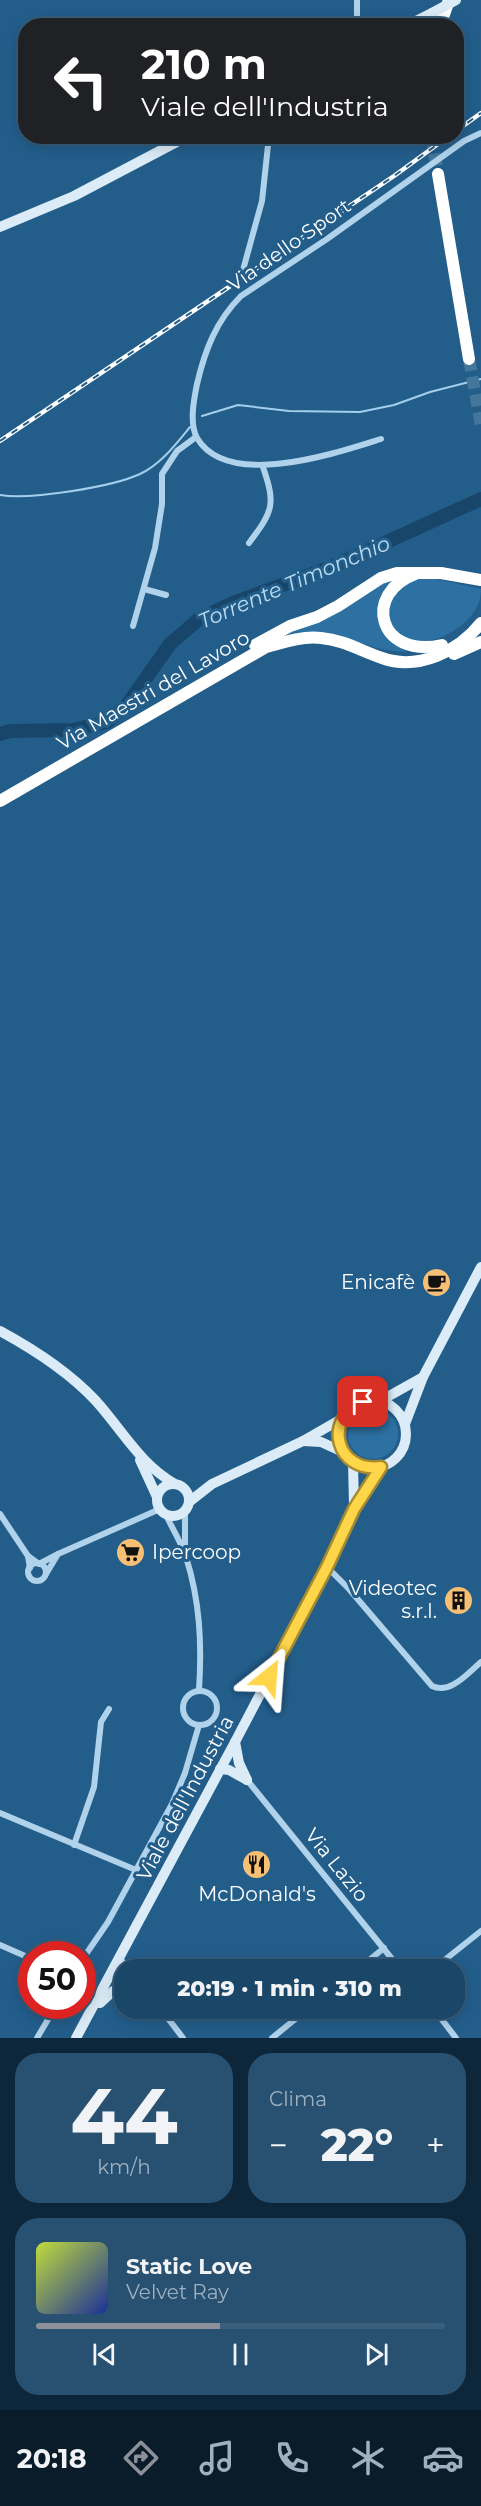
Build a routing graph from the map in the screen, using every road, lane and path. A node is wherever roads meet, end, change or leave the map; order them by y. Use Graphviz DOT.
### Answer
graph roads {
  1 [pos="357,0"];
  2 [pos="449,0"];
  3 [pos="456,0"];
  4 [pos="357,18"];
  5 [pos="422,18"];
  6 [pos="443,18"];
  7 [pos="481,134"];
  8 [pos="464,141"];
  9 [pos="173,144"];
  10 [pos="268,144"];
  11 [pos="460,144"];
  12 [pos="438,174"];
  13 [pos="0,227"];
  14 [pos="243,270"];
  15 [pos="470,359"];
  16 [pos="196,433"];
  17 [pos="381,439"];
  18 [pos="263,467"];
  19 [pos="249,543"];
  20 [pos="422,572"];
  21 [pos="479,580"];
  22 [pos="144,589"];
  23 [pos="166,595"];
  24 [pos="481,611"];
  25 [pos="481,623"];
  26 [pos="133,626"];
  27 [pos="481,642"];
  28 [pos="442,645"];
  29 [pos="368,652"];
  30 [pos="403,663"];
  31 [pos="177,698"];
  32 [pos="0,801"];
  33 [pos="481,1267"];
  34 [pos="0,1331"];
  35 [pos="423,1377"];
  36 [pos="380,1401"];
  37 [pos="343,1418"];
  38 [pos="405,1424"];
  39 [pos="303,1441"];
  40 [pos="343,1452"];
  41 [pos="138,1454"];
  42 [pos="353,1462"];
  43 [pos="381,1467"];
  44 [pos="212,1484"];
  45 [pos="179,1486"];
  46 [pos="158,1497"];
  47 [pos="187,1506"];
  48 [pos="354,1509"];
  49 [pos="163,1512"];
  50 [pos="0,1514"];
  51 [pos="58,1554"];
  52 [pos="185,1554"];
  53 [pos="28,1556"];
  54 [pos="39,1564"];
  55 [pos="327,1567"];
  56 [pos="30,1568"];
  57 [pos="46,1574"];
  58 [pos="481,1662"];
  59 [pos="200,1690"];
  60 [pos="109,1709"];
  61 [pos="199,1725"];
  62 [pos="235,1742"];
  63 [pos="220,1768"];
  64 [pos="247,1780"];
  65 [pos="0,1813"];
  66 [pos="74,1845"];
  67 [pos="136,1870"];
  68 [pos="481,1931"];
  69 [pos="95,1941"];
  70 [pos="0,1945"];
  71 [pos="384,1948"];
  72 [pos="18,1953"];
  73 [pos="120,1958"];
  74 [pos="370,1959"];
  75 [pos="392,1959"];
  76 [pos="446,1959"];
  77 [pos="114,1991"];
  78 [pos="96,2004"];
  79 [pos="96,2008"];
  80 [pos="48,2019"];
  81 [pos="88,2019"];
  82 [pos="168,2019"];
  83 [pos="295,2019"];
  84 [pos="441,2019"];
  85 [pos="37,2038"];
  86 [pos="76,2038"];
  87 [pos="183,2038"];
  88 [pos="272,2038"];
  89 [pos="456,2038"];
  1 -- 4 [label="street"];
  2 -- 6 [label="highway"];
  3 -- 5 [label="main road, bridge"];
  7 -- 8 [label="street, Via dello Sport"];
  9 -- 13 [label="main road"];
  10 -- 14 [label="street"];
  11 -- 16 [label="street, Via dello Sport"];
  12 -- 15 [label="highway"];
  16 -- 18 [label="street"];
  16 -- 22 [label="street"];
  17 -- 18 [label="street"];
  18 -- 19 [label="street"];
  20 -- 21 [label="highway"];
  20 -- 28 [label="highway"];
  20 -- 31 [label="highway"];
  22 -- 23 [label="street"];
  22 -- 26 [label="street"];
  24 -- 28 [label="highway"];
  25 -- 30 [label="highway"];
  27 -- 30 [label="highway"];
  28 -- 29 [label="highway"];
  29 -- 30 [label="highway"];
  29 -- 31 [label="highway, Via Maestri del Lavoro"];
  31 -- 32 [label="highway, Via Maestri del Lavoro"];
  33 -- 35 [label="main road, Viale dell'Industria"];
  34 -- 41 [label="main road"];
  35 -- 36 [label="main road"];
  35 -- 38 [label="main road, Viale dell'Industria"];
  36 -- 37 [label="main road"];
  36 -- 38 [label="main road"];
  37 -- 39 [label="main road"];
  37 -- 40 [label="main road"];
  38 -- 43 [label="main road, Viale dell'Industria"];
  39 -- 40 [label="main road"];
  39 -- 44 [label="main road"];
  40 -- 42 [label="main road"];
  41 -- 45 [label="main road"];
  41 -- 46 [label="main road"];
  42 -- 43 [label="main road"];
  42 -- 48 [label="main road, Viale dell'Industria"];
  43 -- 48 [label="main road, Viale dell'Industria"];
  44 -- 45 [label="main road"];
  44 -- 47 [label="main road"];
  45 -- 46 [label="main road"];
  45 -- 47 [label="main road"];
  46 -- 49 [label="main road"];
  47 -- 49 [label="main road"];
  47 -- 52 [label="street"];
  48 -- 55 [label="main road, Viale dell'Industria"];
  49 -- 51 [label="street"];
  49 -- 52 [label="street"];
  50 -- 53 [label="street"];
  51 -- 54 [label="street"];
  51 -- 57 [label="street"];
  52 -- 59 [label="street"];
  53 -- 54 [label="street"];
  53 -- 56 [label="street"];
  54 -- 56 [label="street"];
  54 -- 57 [label="street"];
  55 -- 58 [label="street"];
  55 -- 62 [label="main road, Viale dell'Industria"];
  56 -- 57 [label="street"];
  59 -- 61 [label="street"];
  59 -- 61 [label="street"];
  60 -- 66 [label="street"];
  61 -- 67 [label="street"];
  62 -- 63 [label="main road, Viale dell'Industria"];
  62 -- 64 [label="main road"];
  63 -- 64 [label="main road"];
  63 -- 73 [label="main road, Viale dell'Industria"];
  64 -- 71 [label="street, Via Lazio"];
  65 -- 66 [label="street"];
  66 -- 67 [label="street"];
  67 -- 69 [label="street"];
  68 -- 76 [label="street"];
  70 -- 72 [label="street"];
  71 -- 74 [label="street"];
  71 -- 75 [label="street, Via Lazio"];
  73 -- 78 [label="main road, Viale dell'Industria"];
  77 -- 79 [label="main road"];
  80 -- 85 [label="street"];
  81 -- 86 [label="main road, Viale dell'Industria"];
  82 -- 87 [label="street"];
  83 -- 88 [label="street"];
  84 -- 89 [label="street"];
}
